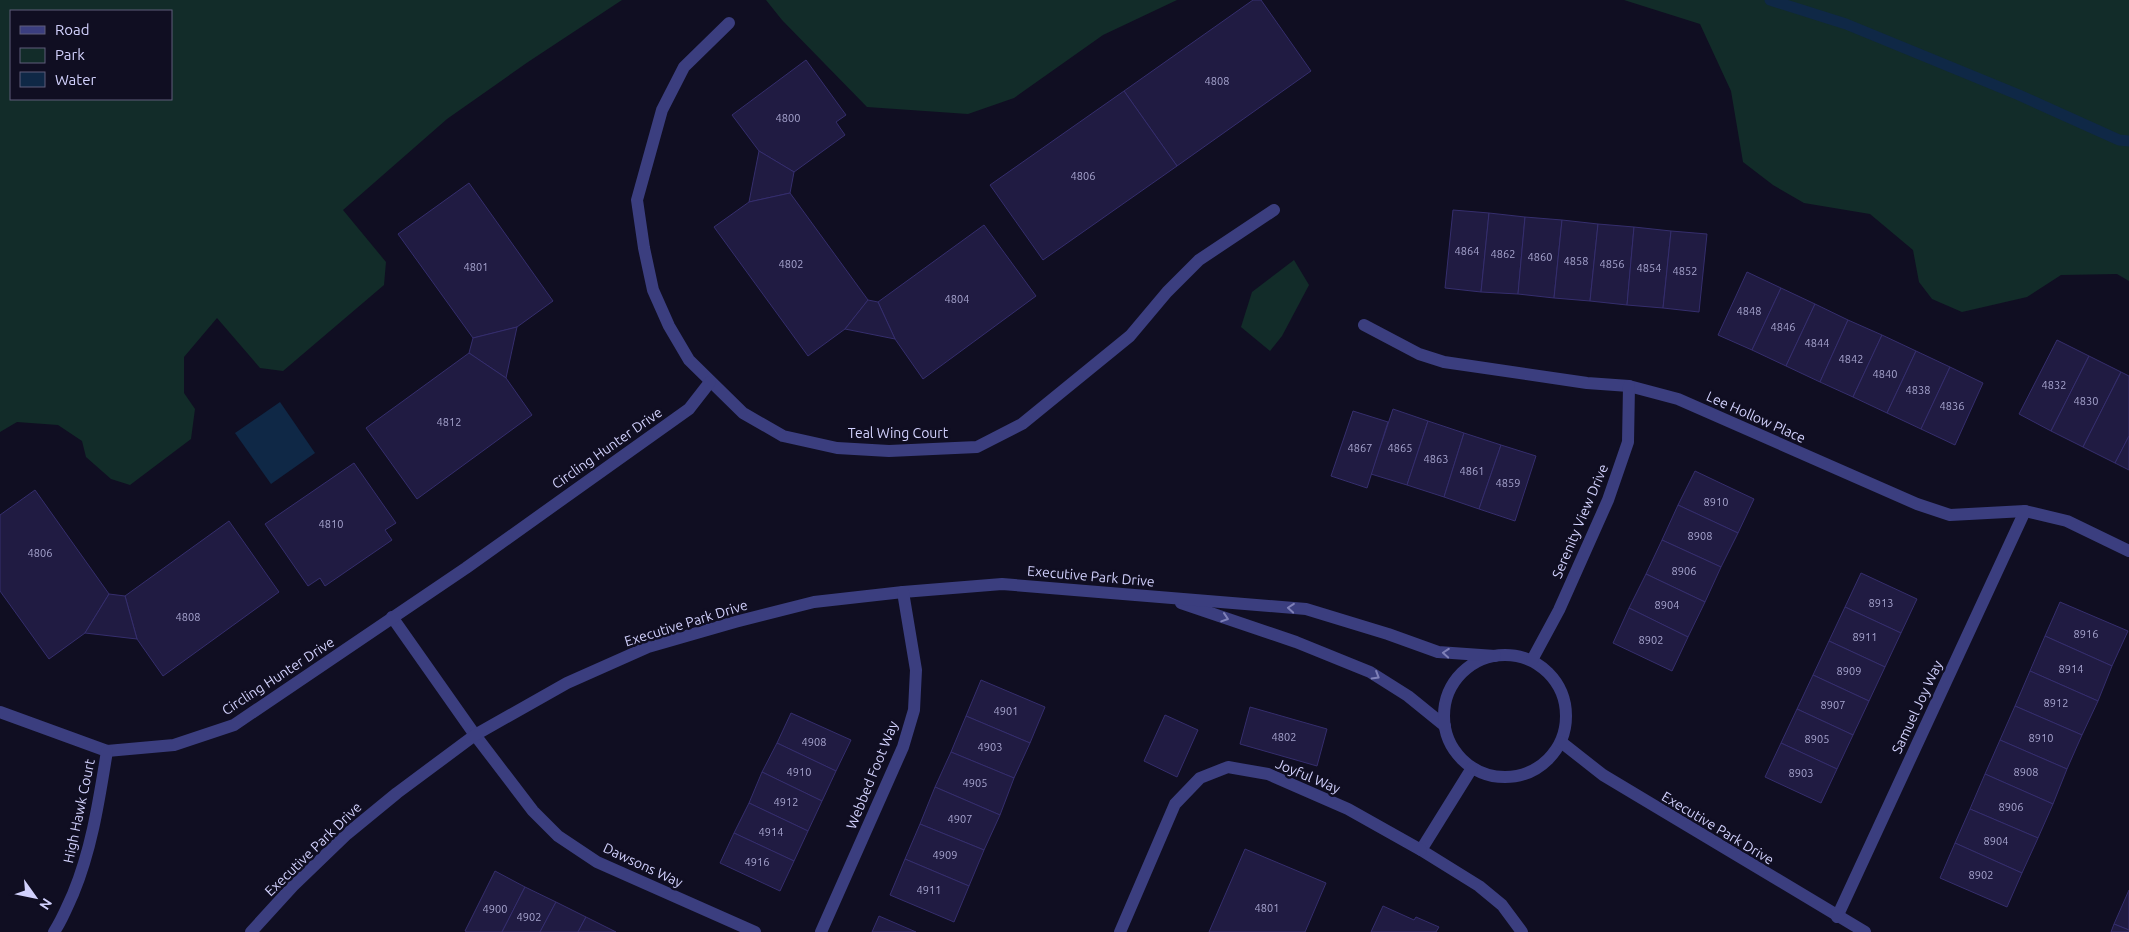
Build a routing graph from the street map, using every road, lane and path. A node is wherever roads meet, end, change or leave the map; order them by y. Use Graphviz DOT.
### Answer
graph roads {
  1 [pos="729,24"];
  2 [pos="1274,210"];
  3 [pos="1364,325"];
  4 [pos="710,382"];
  5 [pos="1629,386"];
  6 [pos="2025,511"];
  7 [pos="2129,552"];
  8 [pos="903,592"];
  9 [pos="1162,597"];
  10 [pos="392,617"];
  11 [pos="1495,656"];
  12 [pos="1532,660"];
  13 [pos="0,712"];
  14 [pos="1445,726"];
  15 [pos="476,735"];
  16 [pos="1561,742"];
  17 [pos="107,751"];
  18 [pos="1472,768"];
  19 [pos="1421,850"];
  20 [pos="1836,917"];
  21 [pos="54,932"];
  22 [pos="251,932"];
  23 [pos="755,932"];
  24 [pos="821,932"];
  25 [pos="1120,932"];
  26 [pos="1522,932"];
  27 [pos="1864,932"];
  1 -- 4 [label="street, Teal Wing Court"];
  2 -- 4 [label="street, Teal Wing Court"];
  3 -- 5 [label="street, Lee Hollow Place"];
  4 -- 10 [label="street, Circling Hunter Drive"];
  5 -- 6 [label="street, Lee Hollow Place"];
  5 -- 12 [label="street, Serenity View Drive"];
  6 -- 7 [label="street, Lee Hollow Place"];
  6 -- 20 [label="street, Samuel Joy Way"];
  8 -- 9 [label="street, Executive Park Drive"];
  8 -- 15 [label="street, Executive Park Drive"];
  8 -- 24 [label="street, Webbed Foot Way"];
  11 -- 9 [label="street, Executive Park Drive, one-way"];
  9 -- 14 [label="street, Executive Park Drive, one-way"];
  10 -- 15 [label="street"];
  10 -- 17 [label="street, Circling Hunter Drive"];
  11 -- 12 [label="street"];
  11 -- 14 [label="street"];
  12 -- 16 [label="street"];
  13 -- 17 [label="street, Circling Hunter Drive"];
  14 -- 18 [label="street"];
  15 -- 22 [label="street, Executive Park Drive"];
  15 -- 23 [label="street, Dawsons Way"];
  16 -- 18 [label="street"];
  16 -- 20 [label="street, Executive Park Drive"];
  17 -- 21 [label="street, High Hawk Court"];
  18 -- 19 [label="street"];
  19 -- 25 [label="street, Joyful Way"];
  19 -- 26 [label="street, Joyful Way"];
  20 -- 27 [label="street, Executive Park Drive"];
}
